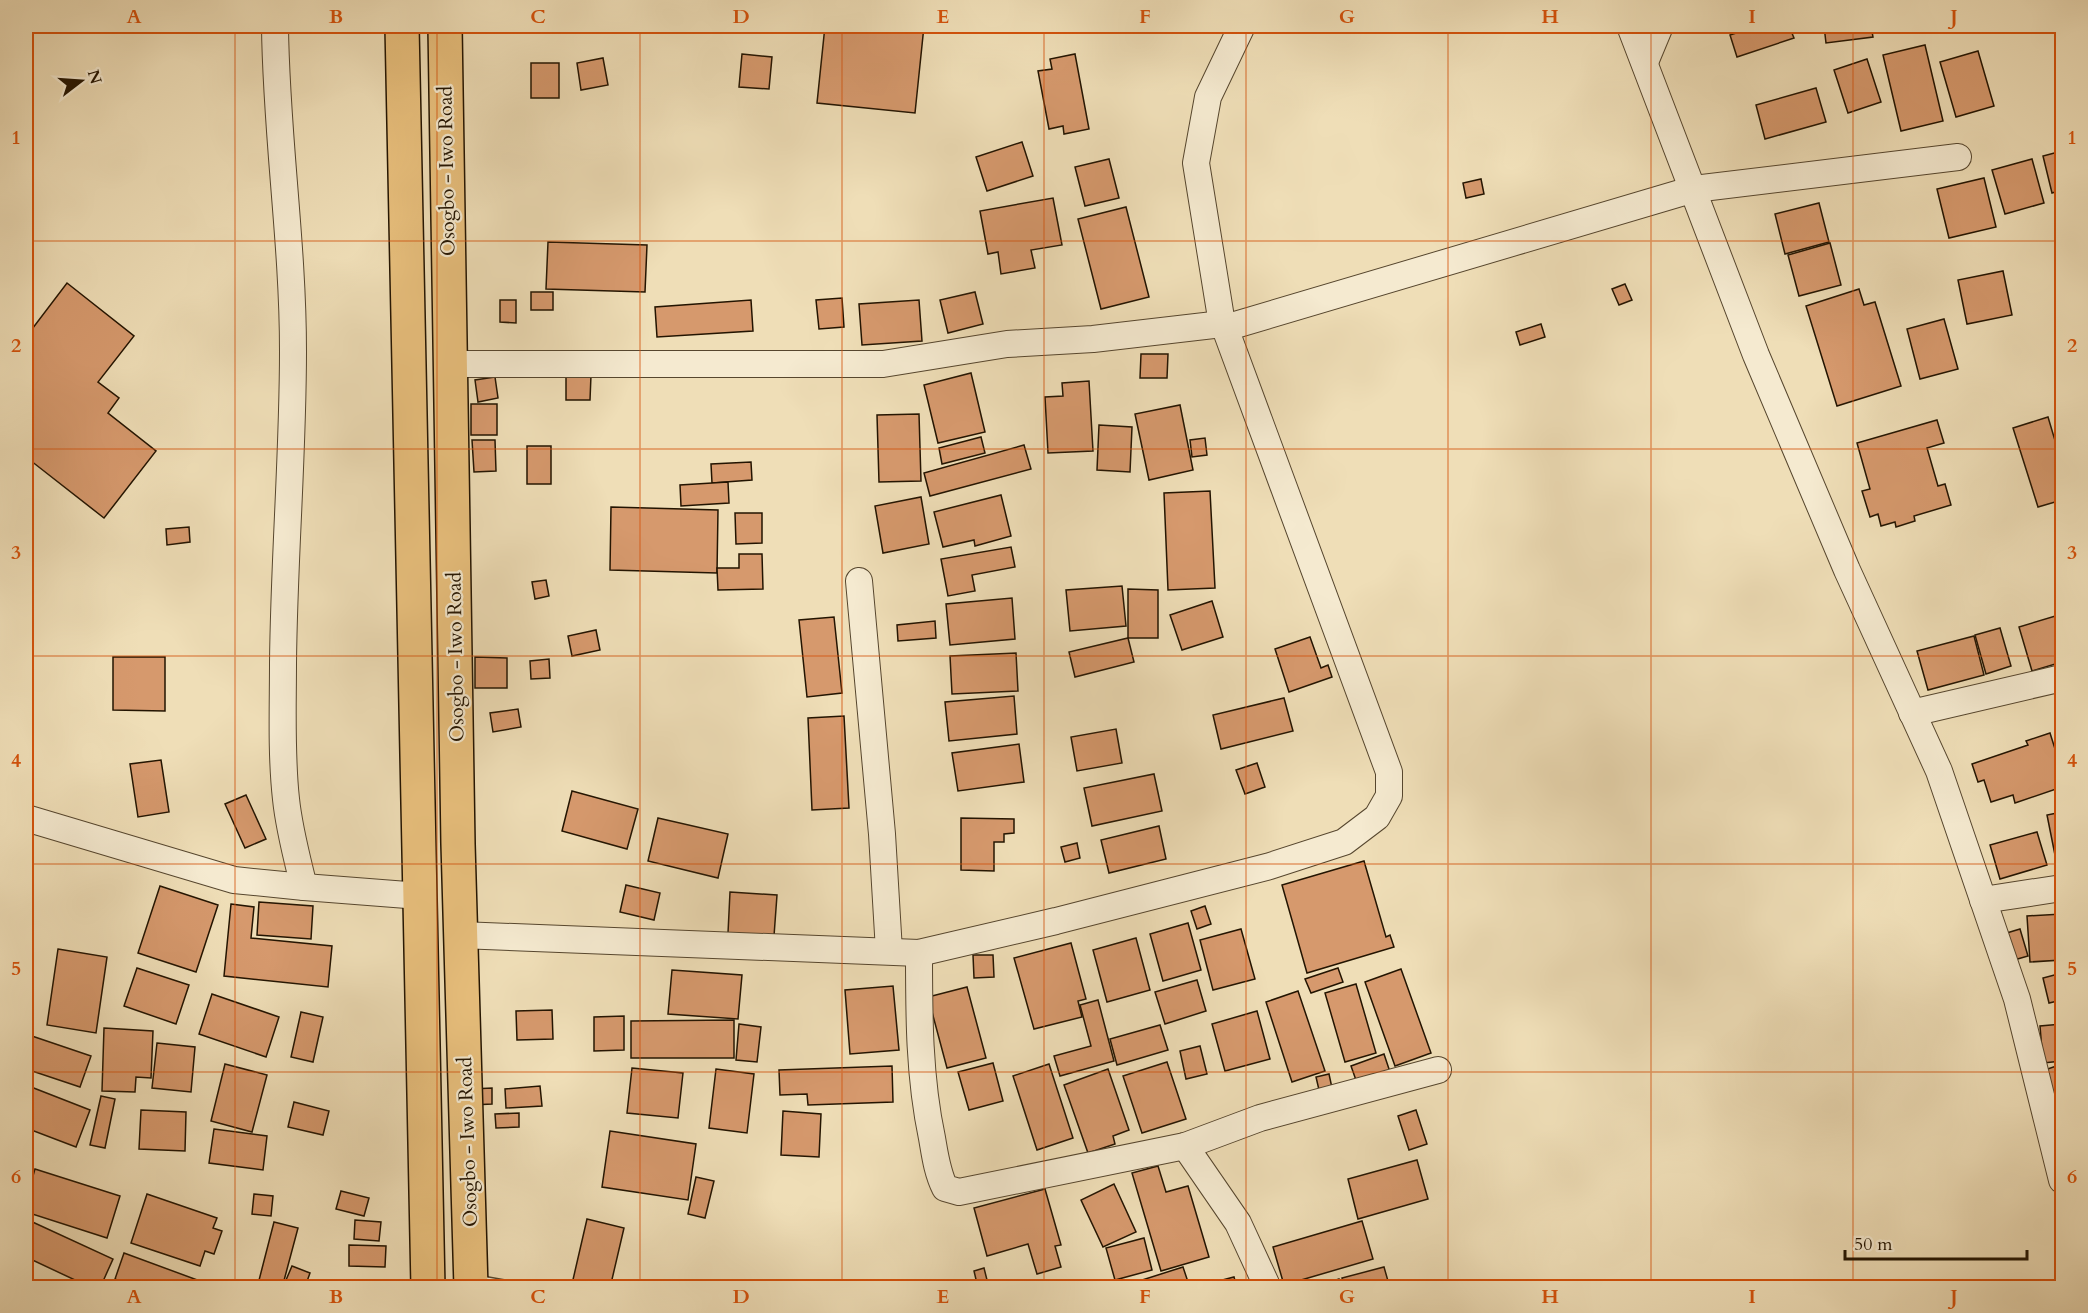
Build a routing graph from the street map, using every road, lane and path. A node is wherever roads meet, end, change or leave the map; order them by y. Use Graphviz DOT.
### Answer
graph roads {
  1 [pos="274,26"];
  2 [pos="402,26"];
  3 [pos="445,26"];
  4 [pos="1242,26"];
  5 [pos="1630,26"];
  6 [pos="1660,26"];
  7 [pos="1645,62"];
  8 [pos="1958,158"];
  9 [pos="1694,189"];
  10 [pos="1224,326"];
  11 [pos="449,364"];
  12 [pos="859,581"];
  13 [pos="2062,678"];
  14 [pos="1912,713"];
  15 [pos="26,818"];
  16 [pos="304,887"];
  17 [pos="2062,888"];
  18 [pos="420,896"];
  19 [pos="1983,900"];
  20 [pos="460,935"];
  21 [pos="889,951"];
  22 [pos="919,953"];
  23 [pos="1438,1070"];
  24 [pos="1185,1146"];
  25 [pos="2062,1180"];
  26 [pos="471,1284"];
  27 [pos="428,1287"];
  28 [pos="512,1287"];
  29 [pos="1268,1287"];
  1 -- 16 [label="street"];
  2 -- 18 [label="main road, Osogbo - Iwo Road"];
  3 -- 11 [label="main road, Osogbo - Iwo Road"];
  4 -- 10 [label="street"];
  5 -- 7 [label="street"];
  6 -- 7 [label="street"];
  7 -- 9 [label="street"];
  8 -- 9 [label="street"];
  9 -- 10 [label="street"];
  9 -- 14 [label="street"];
  10 -- 11 [label="street"];
  10 -- 22 [label="street"];
  11 -- 20 [label="main road, Osogbo - Iwo Road"];
  12 -- 21 [label="street"];
  13 -- 14 [label="street"];
  14 -- 19 [label="street"];
  15 -- 16 [label="street"];
  16 -- 18 [label="street"];
  17 -- 19 [label="street"];
  18 -- 27 [label="main road, Osogbo - Iwo Road"];
  19 -- 25 [label="street"];
  20 -- 21 [label="street"];
  20 -- 26 [label="main road, Osogbo - Iwo Road"];
  21 -- 22 [label="street"];
  22 -- 24 [label="street"];
  23 -- 24 [label="street"];
  24 -- 29 [label="street"];
  26 -- 28 [label="lane"];
}
